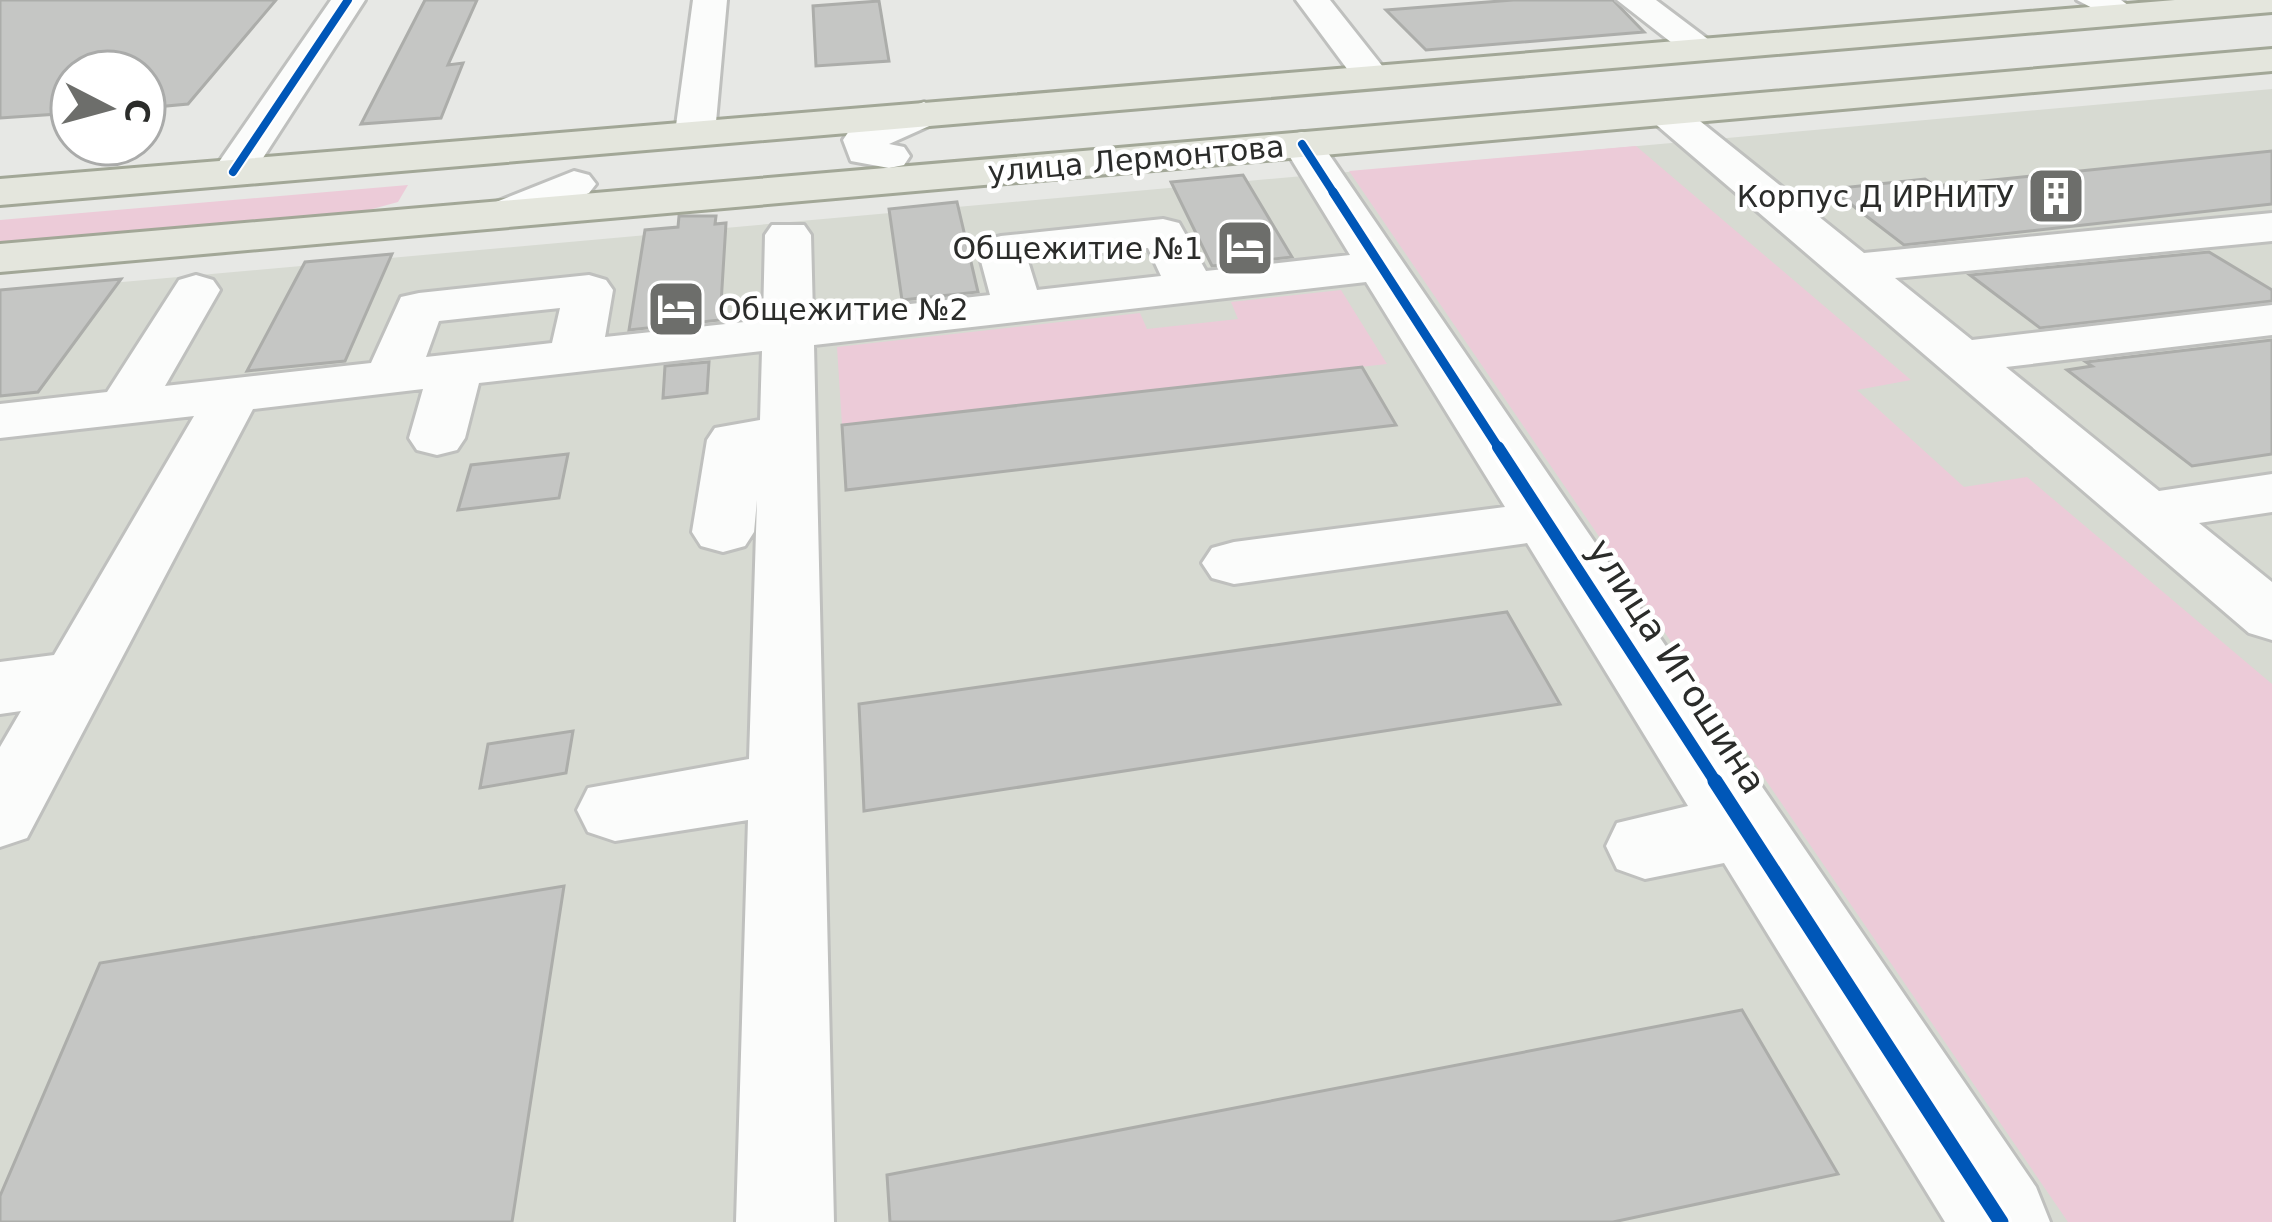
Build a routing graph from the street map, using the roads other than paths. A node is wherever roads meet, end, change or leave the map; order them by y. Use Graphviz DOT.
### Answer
graph roads {
  1 [pos="348,0"];
  2 [pos="733,0"];
  3 [pos="1313,0"];
  4 [pos="1634,0"];
  5 [pos="710,1"];
  6 [pos="2272,2"];
  7 [pos="2109,7"];
  8 [pos="1703,50"];
  9 [pos="2272,60"];
  10 [pos="1372,77"];
  11 [pos="1666,113"];
  12 [pos="924,114"];
  13 [pos="695,133"];
  14 [pos="1302,144"];
  15 [pos="890,156"];
  16 [pos="400,158"];
  17 [pos="233,172"];
  18 [pos="574,184"];
  19 [pos="0,192"];
  20 [pos="502,214"];
  21 [pos="374,226"];
  22 [pos="2272,227"];
  23 [pos="788,236"];
  24 [pos="0,258"];
  25 [pos="1381,266"];
  26 [pos="1856,268"];
  27 [pos="196,290"];
  28 [pos="2272,320"];
  29 [pos="790,333"];
  30 [pos="575,357"];
  31 [pos="1963,357"];
  32 [pos="455,371"];
  33 [pos="392,378"];
  34 [pos="233,396"];
  35 [pos="125,408"];
  36 [pos="0,421"];
  37 [pos="789,434"];
  38 [pos="437,438"];
  39 [pos="2272,494"];
  40 [pos="2147,512"];
  41 [pos="1546,521"];
  42 [pos="723,532"];
  43 [pos="1234,562"];
  44 [pos="2272,617"];
  45 [pos="77,678"];
  46 [pos="0,688"];
  47 [pos="784,784"];
  48 [pos="615,810"];
  49 [pos="0,816"];
  50 [pos="1746,827"];
  51 [pos="1646,846"];
  52 [pos="785,1222"];
  53 [pos="2001,1222"];
  1 -- 17 [label="street"];
  2 -- 5 [label="street"];
  3 -- 10 [label="street"];
  4 -- 8 [label="street"];
  5 -- 13 [label="street"];
  6 -- 7 [label="main road, улица Лермонтова"];
  7 -- 8 [label="main road, улица Лермонтова"];
  8 -- 10 [label="main road, улица Лермонтова"];
  9 -- 11 [label="main road, улица Лермонтова"];
  10 -- 12 [label="main road, улица Лермонтова"];
  11 -- 14 [label="main road, улица Лермонтова"];
  11 -- 26 [label="street"];
  12 -- 13 [label="main road, улица Лермонтова"];
  12 -- 15 [label="street"];
  13 -- 16 [label="main road, улица Лермонтова"];
  14 -- 20 [label="main road, улица Лермонтова"];
  14 -- 25 [label="street, улица Игошина"];
  16 -- 17 [label="main road, улица Лермонтова"];
  16 -- 21 [label="main road"];
  17 -- 19 [label="main road, улица Лермонтова"];
  18 -- 20 [label="street"];
  20 -- 21 [label="main road, улица Лермонтова"];
  21 -- 24 [label="main road, улица Лермонтова"];
  22 -- 26 [label="street"];
  23 -- 29 [label="street"];
  25 -- 29 [label="street"];
  25 -- 41 [label="street, улица Игошина"];
  26 -- 31 [label="street"];
  27 -- 35 [label="street"];
  28 -- 31 [label="street"];
  29 -- 30 [label="street"];
  29 -- 37 [label="street"];
  30 -- 32 [label="street"];
  30 -- 33 [label="street"];
  31 -- 40 [label="street"];
  32 -- 33 [label="street"];
  32 -- 38 [label="street"];
  33 -- 34 [label="street"];
  34 -- 35 [label="street"];
  34 -- 45 [label="street"];
  35 -- 36 [label="street"];
  37 -- 42 [label="street"];
  37 -- 47 [label="street"];
  39 -- 40 [label="street"];
  40 -- 44 [label="street"];
  41 -- 43 [label="street"];
  41 -- 50 [label="street, улица Игошина"];
  45 -- 46 [label="street"];
  45 -- 49 [label="street"];
  47 -- 48 [label="street"];
  47 -- 52 [label="street"];
  50 -- 51 [label="street"];
  50 -- 53 [label="street, улица Игошина"];
}
